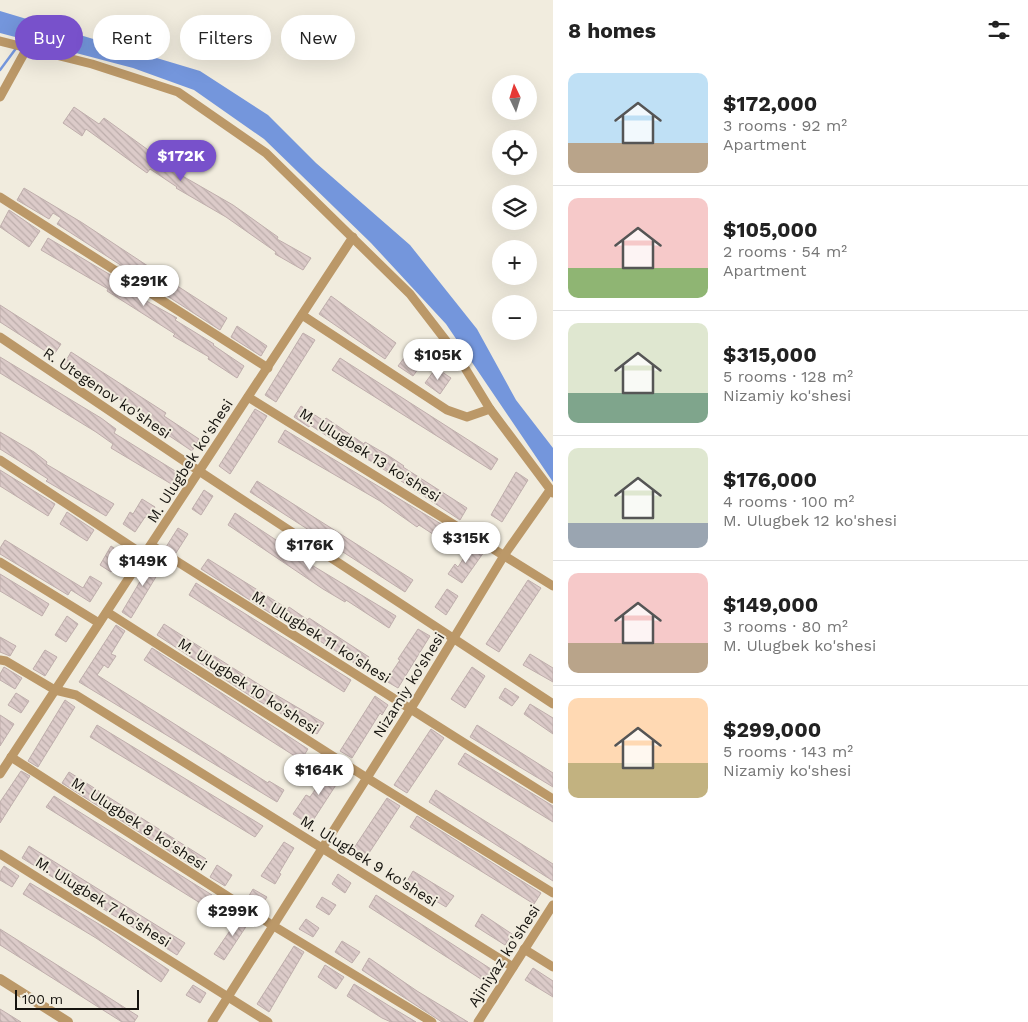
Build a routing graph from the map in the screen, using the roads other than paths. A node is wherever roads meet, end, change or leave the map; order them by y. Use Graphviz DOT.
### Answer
graph roads {
  1 [pos="0,41"];
  2 [pos="15,45"];
  3 [pos="20,60"];
  4 [pos="76,60"];
  5 [pos="0,97"];
  6 [pos="0,197"];
  7 [pos="353,237"];
  8 [pos="302,315"];
  9 [pos="0,337"];
  10 [pos="268,368"];
  11 [pos="248,397"];
  12 [pos="490,409"];
  13 [pos="0,460"];
  14 [pos="199,471"];
  15 [pos="552,491"];
  16 [pos="151,545"];
  17 [pos="505,554"];
  18 [pos="144,555"];
  19 [pos="0,562"];
  20 [pos="553,586"];
  21 [pos="108,612"];
  22 [pos="99,623"];
  23 [pos="454,638"];
  24 [pos="0,660"];
  25 [pos="55,690"];
  26 [pos="553,704"];
  27 [pos="410,710"];
  28 [pos="11,758"];
  29 [pos="0,774"];
  30 [pos="367,778"];
  31 [pos="553,799"];
  32 [pos="322,847"];
  33 [pos="0,854"];
  34 [pos="553,893"];
  35 [pos="553,905"];
  36 [pos="272,925"];
  37 [pos="524,949"];
  38 [pos="513,967"];
  39 [pos="553,967"];
  40 [pos="0,979"];
  41 [pos="228,996"];
  42 [pos="68,1022"];
  43 [pos="212,1022"];
  44 [pos="268,1022"];
  45 [pos="432,1022"];
  46 [pos="478,1022"];
  1 -- 2 [label="street"];
  3 -- 5 [label="street"];
  4 -- 7 [label="street"];
  6 -- 10 [label="street"];
  7 -- 8 [label="street, M. Ulugbek ko'shesi"];
  7 -- 12 [label="street"];
  8 -- 10 [label="street, M. Ulugbek ko'shesi"];
  8 -- 12 [label="street"];
  9 -- 14 [label="street, R. Utegenov ko'shesi"];
  10 -- 11 [label="street, M. Ulugbek ko'shesi"];
  11 -- 14 [label="street, M. Ulugbek ko'shesi"];
  11 -- 17 [label="street, M. Ulugbek 13 ko'shesi"];
  12 -- 15 [label="street"];
  13 -- 18 [label="street"];
  14 -- 16 [label="street, M. Ulugbek ko'shesi"];
  14 -- 23 [label="street, R. Utegenov ko'shesi"];
  15 -- 17 [label="street, Nizamiy ko'shesi"];
  16 -- 18 [label="street, M. Ulugbek ko'shesi"];
  16 -- 27 [label="street, M. Ulugbek 11 ko'shesi"];
  17 -- 20 [label="street, M. Ulugbek 13 ko'shesi"];
  17 -- 23 [label="street, Nizamiy ko'shesi"];
  18 -- 21 [label="street, M. Ulugbek ko'shesi"];
  19 -- 22 [label="street"];
  21 -- 22 [label="street, M. Ulugbek ko'shesi"];
  21 -- 30 [label="street, M. Ulugbek 10 ko'shesi"];
  22 -- 25 [label="street, M. Ulugbek ko'shesi"];
  23 -- 26 [label="street, R. Utegenov ko'shesi"];
  23 -- 27 [label="street, Nizamiy ko'shesi"];
  24 -- 25 [label="street, M. Ulugbek 9 ko'shesi"];
  25 -- 28 [label="street, M. Ulugbek ko'shesi"];
  25 -- 32 [label="street, M. Ulugbek 9 ko'shesi"];
  27 -- 30 [label="street, Nizamiy ko'shesi"];
  27 -- 31 [label="street, M. Ulugbek 11 ko'shesi"];
  28 -- 29 [label="street, M. Ulugbek ko'shesi"];
  28 -- 36 [label="street, M. Ulugbek 8 ko'shesi"];
  30 -- 32 [label="street, Nizamiy ko'shesi"];
  30 -- 34 [label="street, M. Ulugbek 10 ko'shesi"];
  32 -- 36 [label="street, Nizamiy ko'shesi"];
  32 -- 38 [label="street, M. Ulugbek 9 ko'shesi"];
  33 -- 41 [label="street, M. Ulugbek 7 ko'shesi"];
  35 -- 37 [label="street, Ajiniyaz ko'shesi"];
  36 -- 41 [label="street, Nizamiy ko'shesi"];
  36 -- 45 [label="street, M. Ulugbek 8 ko'shesi"];
  37 -- 38 [label="street, Ajiniyaz ko'shesi"];
  37 -- 39 [label="street"];
  38 -- 46 [label="street, Ajiniyaz ko'shesi"];
  40 -- 42 [label="street"];
  41 -- 43 [label="street, Nizamiy ko'shesi"];
  41 -- 44 [label="street, M. Ulugbek 7 ko'shesi"];
}
